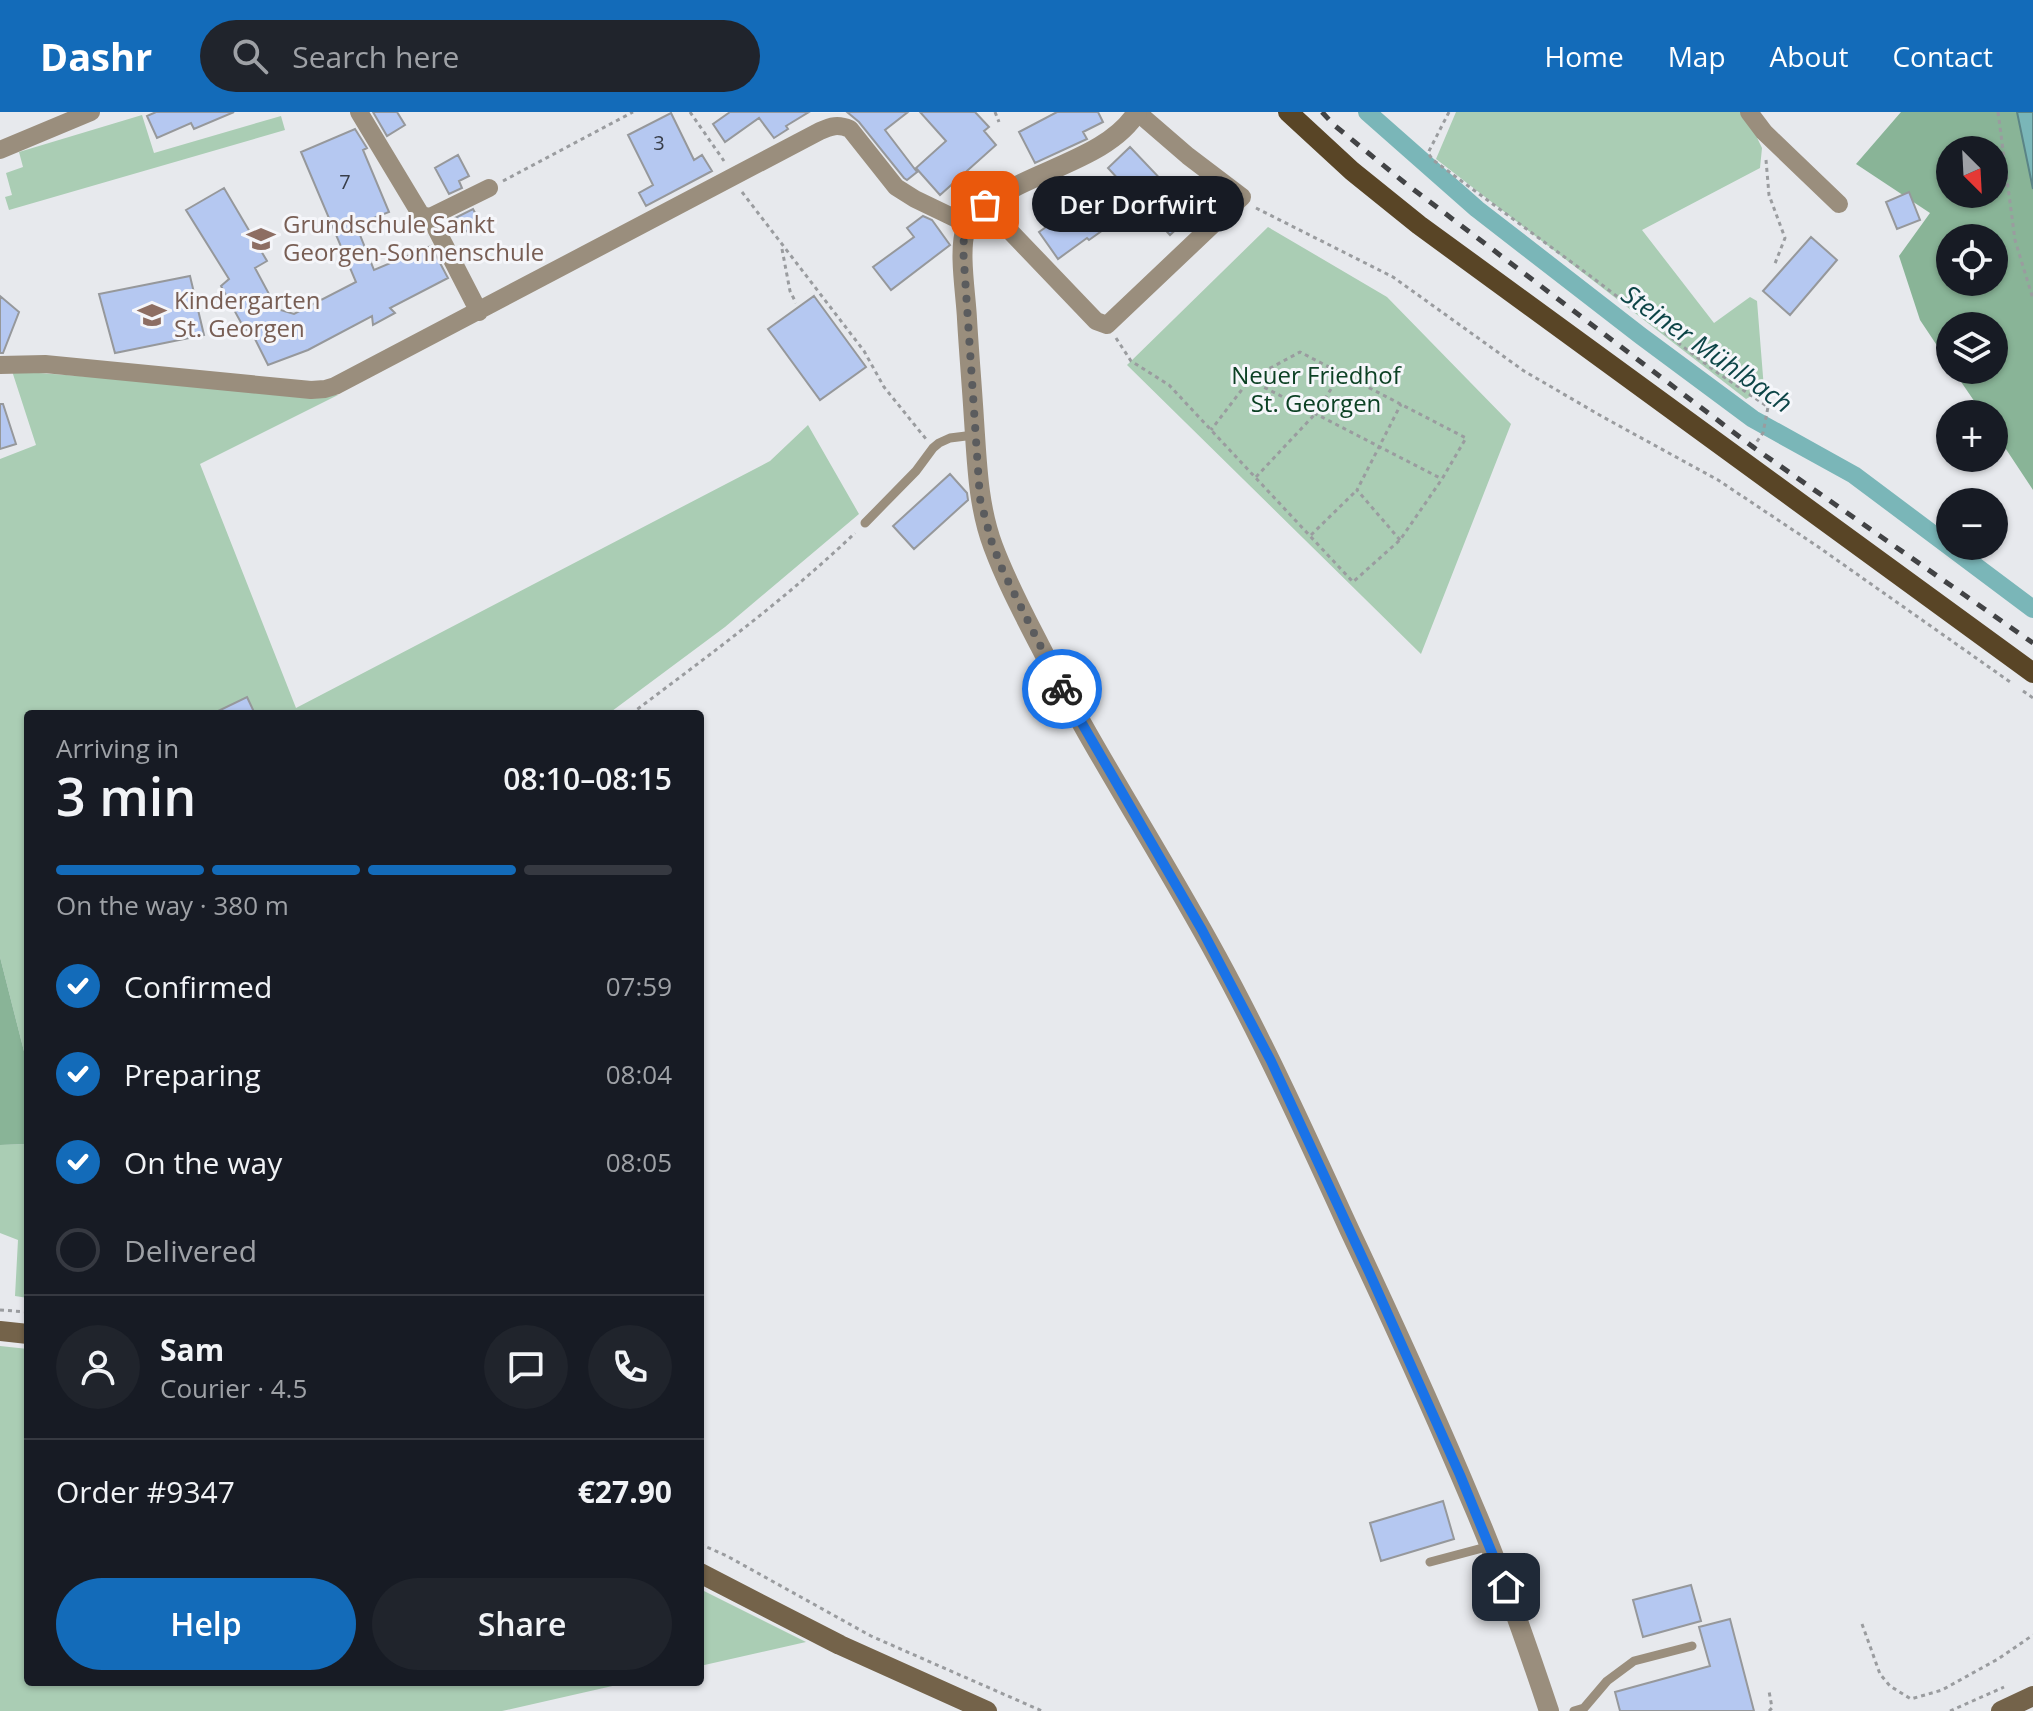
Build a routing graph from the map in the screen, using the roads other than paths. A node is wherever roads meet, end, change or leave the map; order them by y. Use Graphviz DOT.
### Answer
graph roads {
  1 [pos="91,112"];
  2 [pos="359,112"];
  3 [pos="1137,112"];
  4 [pos="1288,112"];
  5 [pos="1749,112"];
  6 [pos="842,119"];
  7 [pos="0,150"];
  8 [pos="489,188"];
  9 [pos="1839,204"];
  10 [pos="985,205"];
  11 [pos="430,217"];
  12 [pos="967,224"];
  13 [pos="479,312"];
  14 [pos="0,365"];
  15 [pos="975,435"];
  16 [pos="865,523"];
  17 [pos="2033,673"];
  18 [pos="0,1331"];
  19 [pos="24,1334"];
  20 [pos="1490,1546"];
  21 [pos="1430,1562"];
  22 [pos="704,1575"];
  23 [pos="1692,1646"];
  24 [pos="2033,1696"];
  25 [pos="987,1711"];
  26 [pos="1549,1711"];
  27 [pos="1574,1711"];
  28 [pos="2001,1711"];
  1 -- 7 [label="street"];
  2 -- 11 [label="street"];
  3 -- 10 [label="street"];
  3 -- 10 [label="street"];
  4 -- 17 [label="main road"];
  5 -- 9 [label="street"];
  6 -- 12 [label="street"];
  6 -- 13 [label="street"];
  8 -- 11 [label="street"];
  10 -- 12 [label="street"];
  11 -- 13 [label="street"];
  12 -- 15 [label="street"];
  13 -- 14 [label="street"];
  15 -- 16 [label="lane"];
  15 -- 20 [label="street"];
  18 -- 19 [label="main road"];
  20 -- 21 [label="lane"];
  20 -- 26 [label="street"];
  22 -- 25 [label="main road"];
  23 -- 27 [label="lane"];
  24 -- 28 [label="main road"];
}
